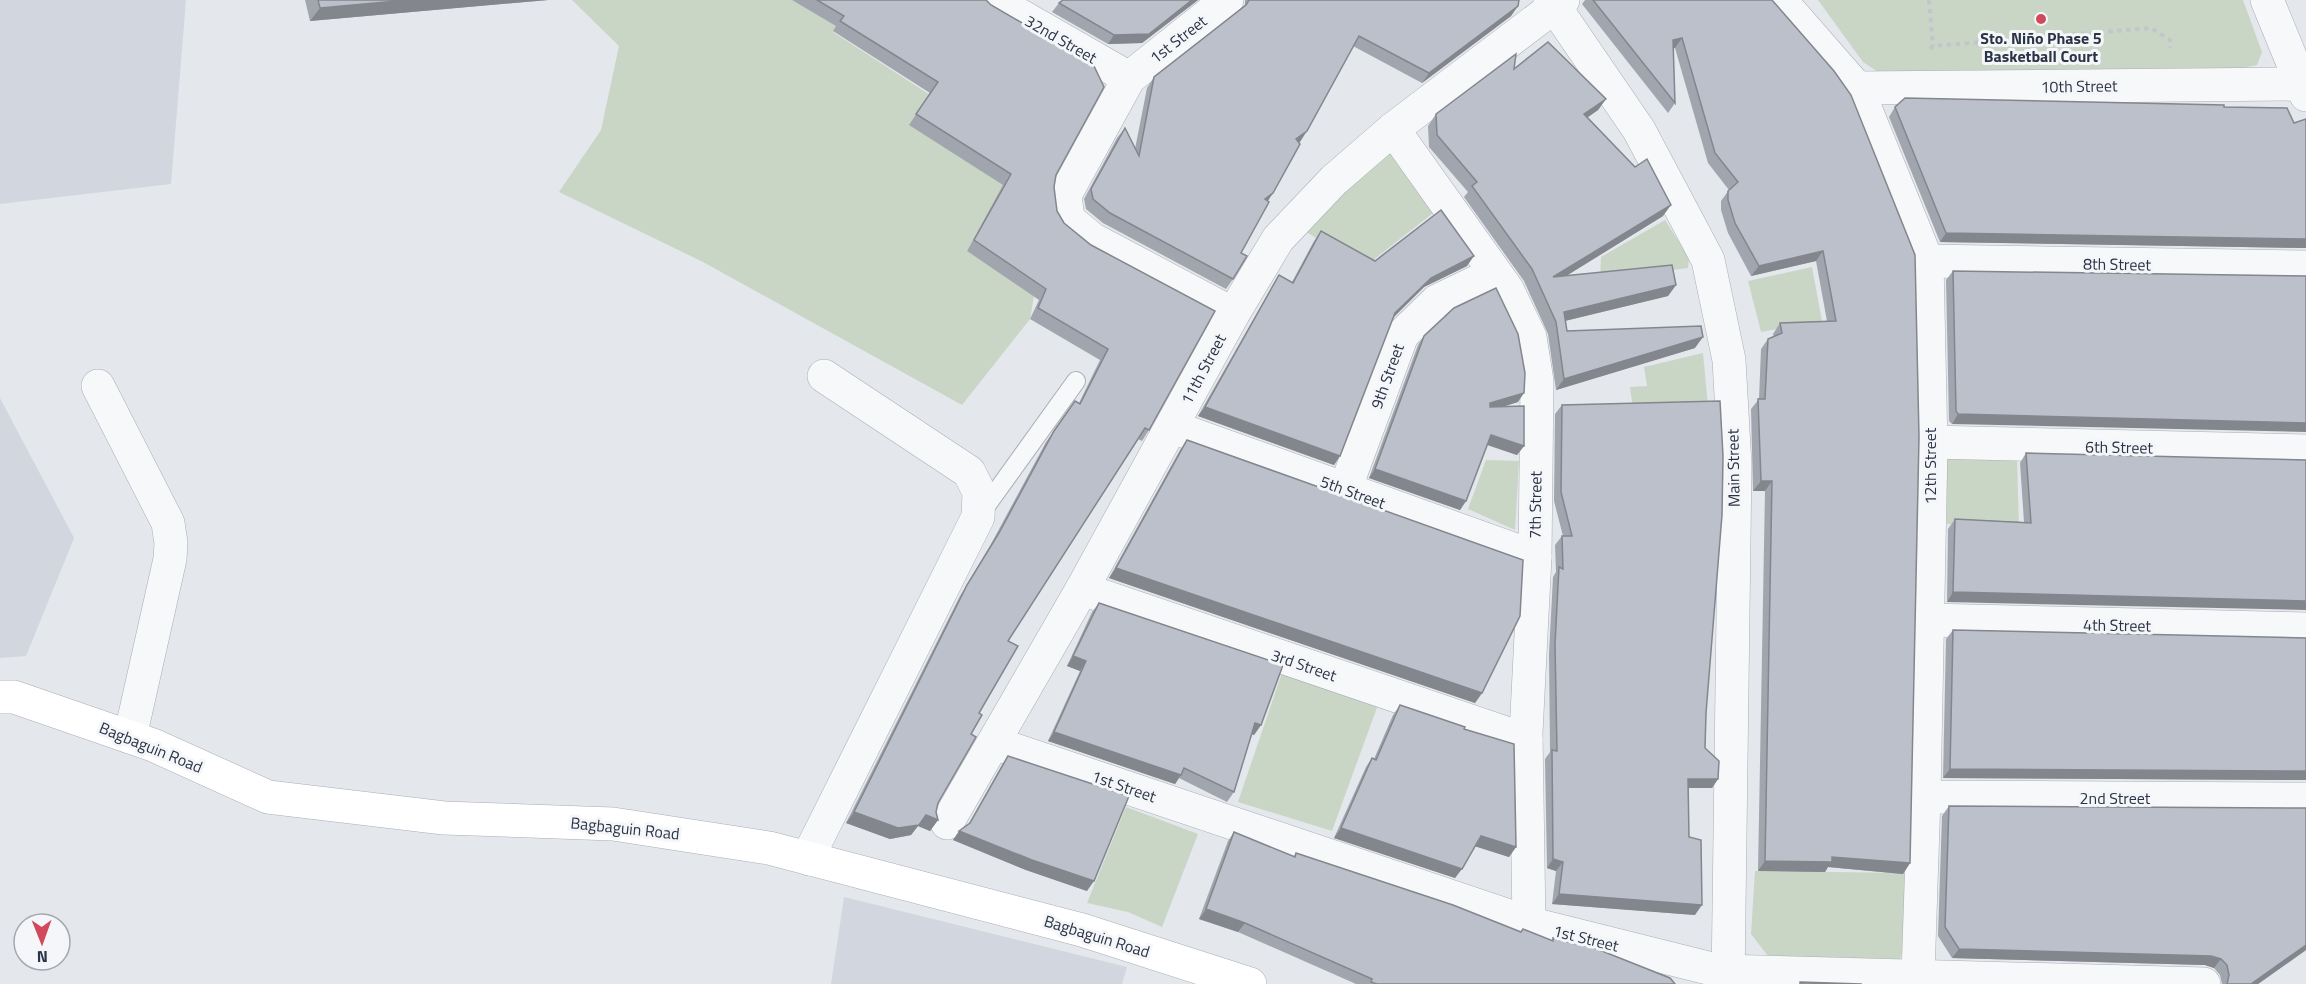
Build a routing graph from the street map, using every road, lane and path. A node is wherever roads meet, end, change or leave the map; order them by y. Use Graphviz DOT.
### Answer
graph roads {
  1 [pos="993,0"];
  2 [pos="1227,0"];
  3 [pos="1780,0"];
  4 [pos="1929,0"];
  5 [pos="2267,0"];
  6 [pos="1556,2"];
  7 [pos="2170,50"];
  8 [pos="1129,78"];
  9 [pos="1857,88"];
  10 [pos="2303,90"];
  11 [pos="1393,129"];
  12 [pos="1927,261"];
  13 [pos="2306,267"];
  14 [pos="1495,273"];
  15 [pos="1233,314"];
  16 [pos="824,376"];
  17 [pos="1076,381"];
  18 [pos="98,386"];
  19 [pos="1172,427"];
  20 [pos="1931,442"];
  21 [pos="2306,451"];
  22 [pos="1345,489"];
  23 [pos="978,517"];
  24 [pos="1535,557"];
  25 [pos="1082,589"];
  26 [pos="1928,620"];
  27 [pos="2306,629"];
  28 [pos="0,697"];
  29 [pos="130,737"];
  30 [pos="1526,740"];
  31 [pos="994,742"];
  32 [pos="1924,797"];
  33 [pos="2306,800"];
  34 [pos="947,824"];
  35 [pos="809,859"];
  36 [pos="1529,923"];
  37 [pos="1918,975"];
  38 [pos="1728,978"];
  39 [pos="1250,984"];
  40 [pos="2204,984"];
  1 -- 8 [label="street, 32nd Street"];
  2 -- 8 [label="street, 1st Street"];
  3 -- 9 [label="street, 12th Street"];
  4 -- 7 [label="path"];
  5 -- 10 [label="street"];
  6 -- 11 [label="street, 11th Street"];
  6 -- 38 [label="street, Main Street"];
  8 -- 15 [label="street"];
  9 -- 10 [label="street, 10th Street"];
  9 -- 12 [label="street, 12th Street"];
  11 -- 14 [label="street, 7th Street"];
  11 -- 15 [label="street, 11th Street"];
  12 -- 13 [label="street, 8th Street"];
  12 -- 20 [label="street, 12th Street"];
  14 -- 22 [label="street, 9th Street"];
  14 -- 24 [label="street, 7th Street"];
  15 -- 19 [label="street, 11th Street"];
  16 -- 23 [label="street"];
  17 -- 23 [label="lane"];
  18 -- 29 [label="street"];
  19 -- 22 [label="street, 5th Street"];
  19 -- 25 [label="street, 11th Street"];
  20 -- 21 [label="street, 6th Street"];
  20 -- 26 [label="street, 12th Street"];
  22 -- 24 [label="street, 5th Street"];
  23 -- 35 [label="street"];
  24 -- 30 [label="street, 7th Street"];
  25 -- 30 [label="street, 3rd Street"];
  25 -- 31 [label="street, 11th Street"];
  26 -- 27 [label="street, 4th Street"];
  26 -- 32 [label="street, 12th Street"];
  28 -- 29 [label="street, Bagbaguin Road"];
  29 -- 35 [label="street, Bagbaguin Road"];
  30 -- 36 [label="street, 7th Street"];
  31 -- 34 [label="street, 11th Street"];
  31 -- 36 [label="street, 1st Street"];
  32 -- 33 [label="street, 2nd Street"];
  32 -- 37 [label="street, 12th Street"];
  35 -- 39 [label="street, Bagbaguin Road"];
  36 -- 38 [label="street, 1st Street"];
  37 -- 38 [label="street, 1st Street"];
  37 -- 40 [label="street, 1st Street"];
}
